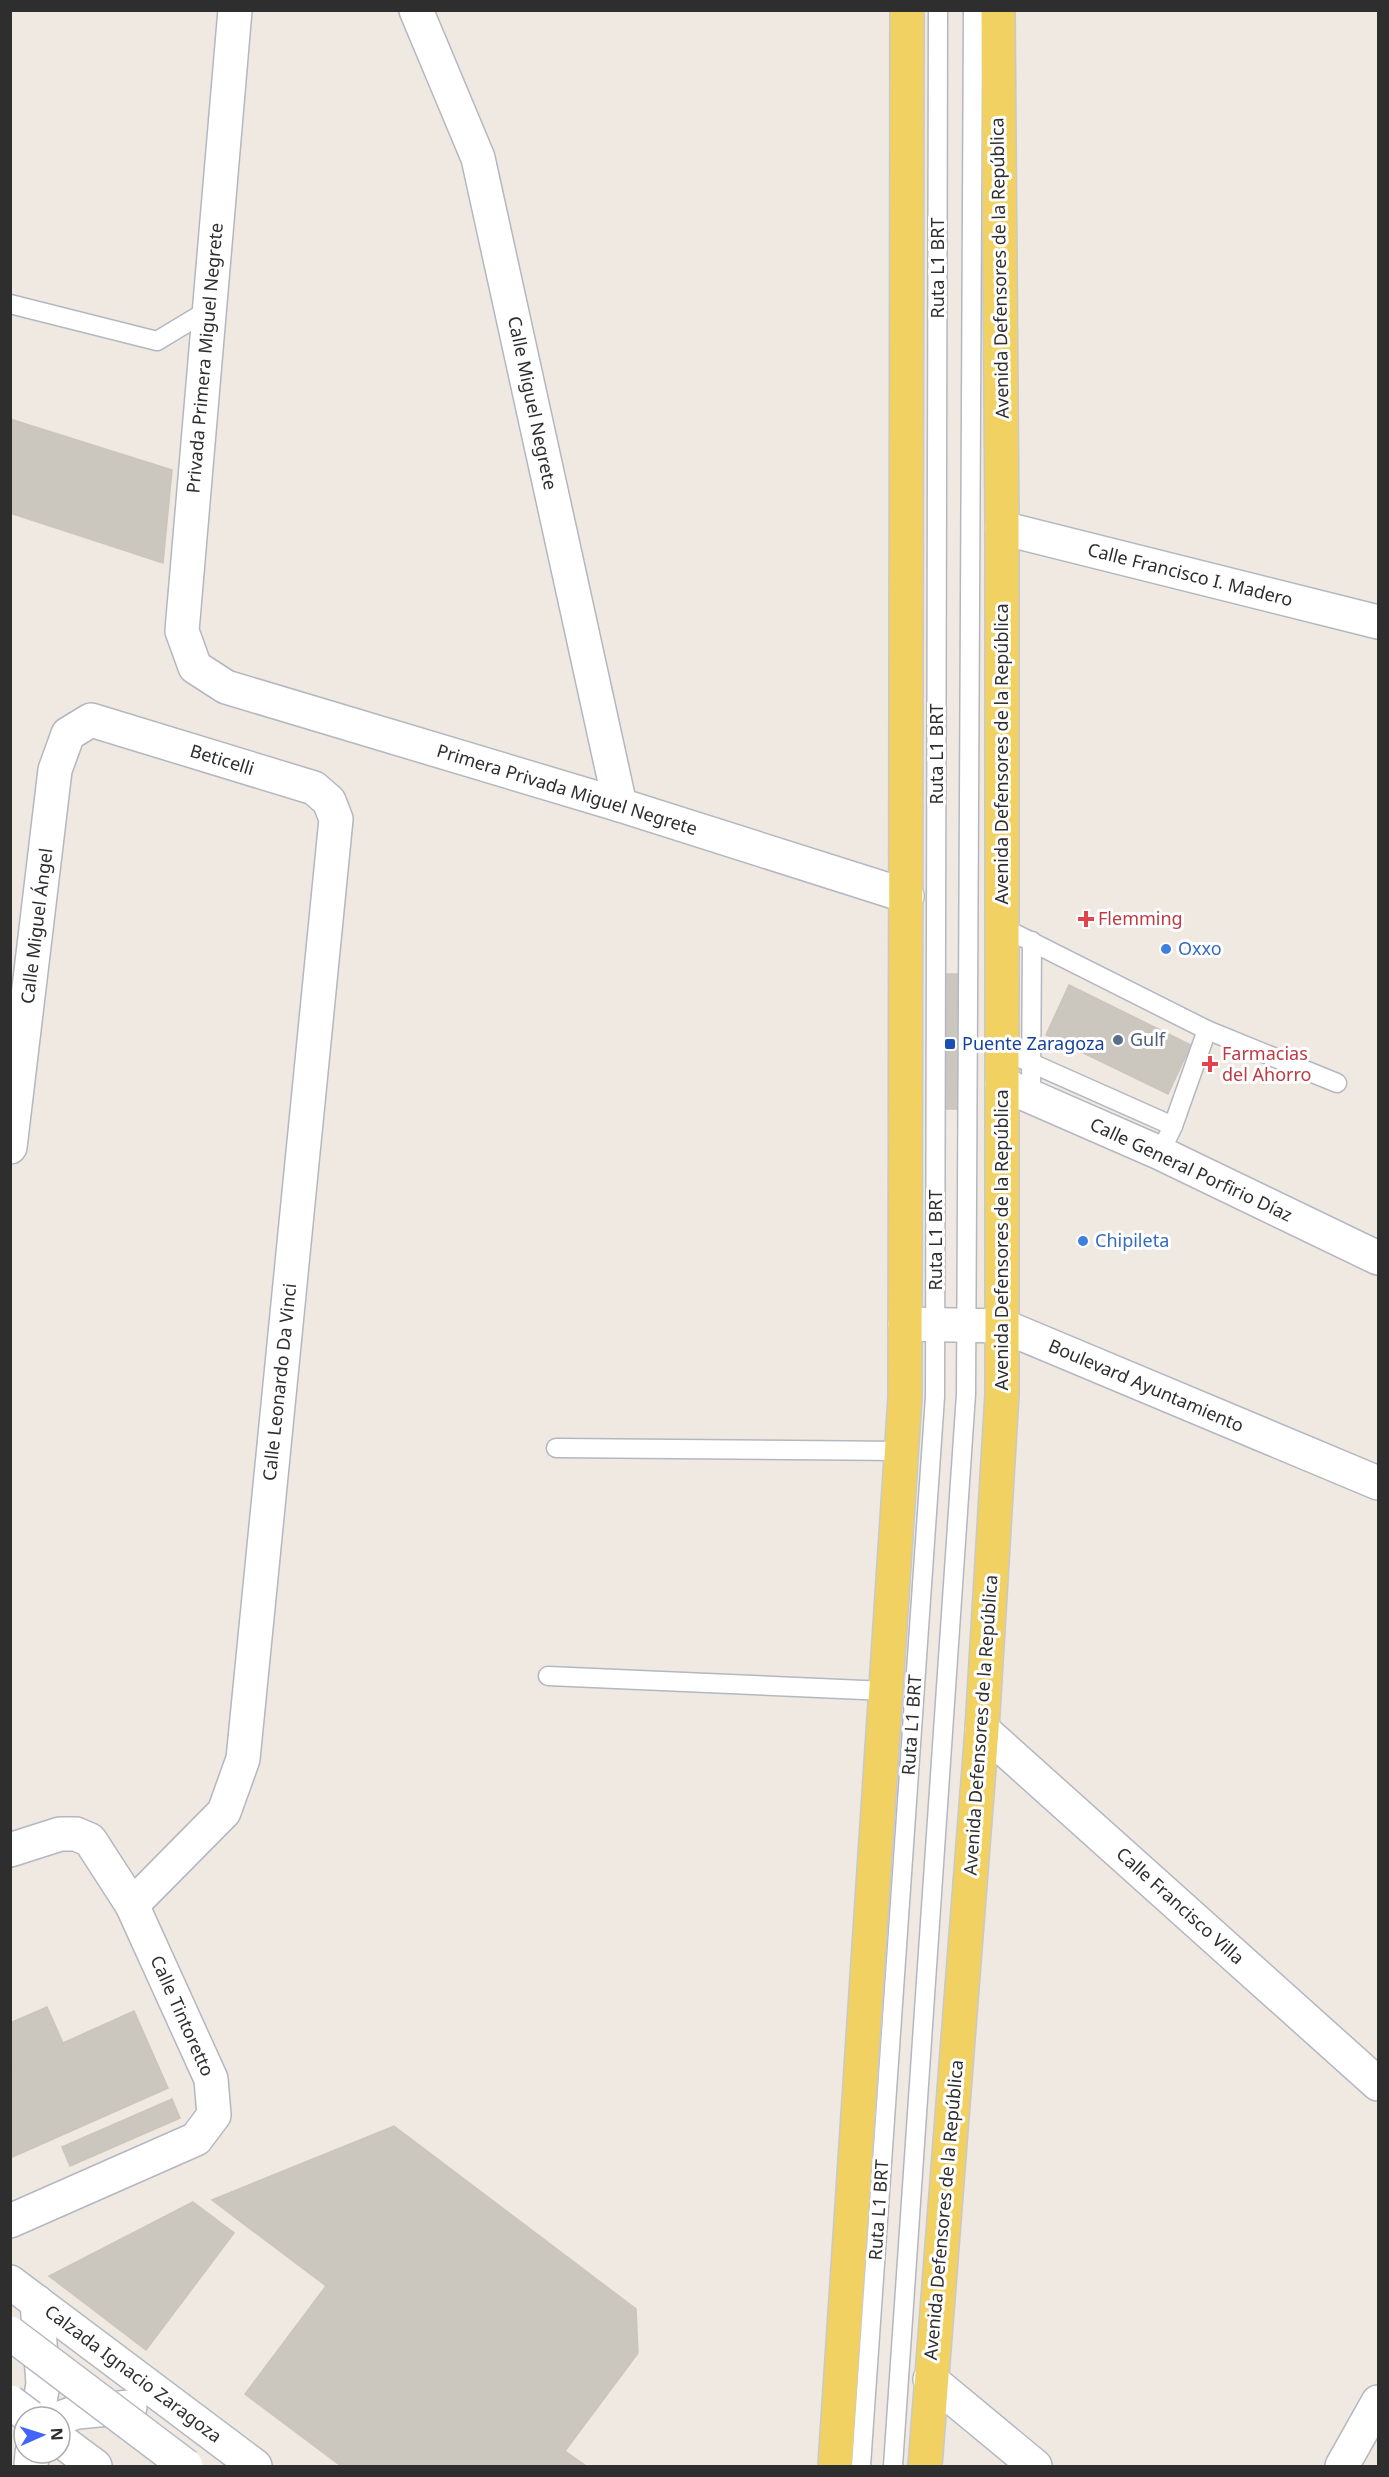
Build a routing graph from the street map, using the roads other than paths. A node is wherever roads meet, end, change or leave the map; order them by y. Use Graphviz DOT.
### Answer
graph roads {
  1 [pos="235,10"];
  2 [pos="416,10"];
  3 [pos="907,10"];
  4 [pos="938,10"];
  5 [pos="973,10"];
  6 [pos="998,10"];
  7 [pos="10,304"];
  8 [pos="210,309"];
  9 [pos="1002,528"];
  10 [pos="1378,622"];
  11 [pos="226,687"];
  12 [pos="91,720"];
  13 [pos="620,804"];
  14 [pos="336,819"];
  15 [pos="907,896"];
  16 [pos="1002,927"];
  17 [pos="1032,940"];
  18 [pos="1207,1030"];
  19 [pos="1016,1056"];
  20 [pos="1336,1083"];
  21 [pos="1016,1090"];
  22 [pos="1166,1139"];
  23 [pos="10,1147"];
  24 [pos="1378,1258"];
  25 [pos="936,1324"];
  26 [pos="1003,1326"];
  27 [pos="556,1448"];
  28 [pos="902,1451"];
  29 [pos="1378,1484"];
  30 [pos="548,1676"];
  31 [pos="886,1691"];
  32 [pos="982,1729"];
  33 [pos="10,1850"];
  34 [pos="132,1905"];
  35 [pos="1378,2084"];
  36 [pos="10,2220"];
  37 [pos="10,2282"];
  38 [pos="37,2302"];
  39 [pos="10,2333"];
  40 [pos="930,2379"];
  41 [pos="1378,2402"];
  42 [pos="168,2403"];
  43 [pos="38,2405"];
  44 [pos="72,2414"];
  45 [pos="72,2449"];
  46 [pos="95,2466"];
  47 [pos="186,2466"];
  48 [pos="255,2466"];
  49 [pos="835,2466"];
  50 [pos="861,2466"];
  51 [pos="893,2466"];
  52 [pos="925,2466"];
  53 [pos="1035,2466"];
  54 [pos="1342,2466"];
  1 -- 8 [label="street, Privada Primera Miguel Negrete"];
  2 -- 13 [label="street, Calle Miguel Negrete"];
  3 -- 15 [label="main road"];
  4 -- 25 [label="lane, Ruta L1 BRT"];
  5 -- 25 [label="lane, Ruta L1 BRT"];
  6 -- 9 [label="main road, Avenida Defensores de la República"];
  7 -- 8 [label="lane"];
  8 -- 11 [label="street, Privada Primera Miguel Negrete"];
  9 -- 10 [label="street, Calle Francisco I. Madero"];
  9 -- 16 [label="main road, Avenida Defensores de la República"];
  11 -- 13 [label="street, Primera Privada Miguel Negrete"];
  12 -- 14 [label="street, Beticelli"];
  12 -- 23 [label="street, Calle Miguel Ángel"];
  13 -- 15 [label="street, Primera Privada Miguel Negrete"];
  14 -- 34 [label="street, Calle Leonardo Da Vinci"];
  15 -- 25 [label="main road"];
  16 -- 17 [label="lane"];
  16 -- 19 [label="main road, Avenida Defensores de la República"];
  17 -- 18 [label="lane"];
  17 -- 19 [label="lane"];
  18 -- 20 [label="lane"];
  18 -- 22 [label="lane"];
  19 -- 21 [label="main road, Avenida Defensores de la República"];
  19 -- 22 [label="lane"];
  21 -- 22 [label="street, Calle General Porfirio Díaz"];
  21 -- 26 [label="main road, Avenida Defensores de la República"];
  22 -- 24 [label="street, Calle General Porfirio Díaz"];
  25 -- 26 [label="street, Boulevard Ayuntamiento"];
  25 -- 28 [label="main road"];
  25 -- 50 [label="lane, Ruta L1 BRT"];
  25 -- 51 [label="lane, Ruta L1 BRT"];
  26 -- 29 [label="street, Boulevard Ayuntamiento"];
  26 -- 32 [label="main road, Avenida Defensores de la República"];
  27 -- 28 [label="lane"];
  28 -- 31 [label="main road"];
  30 -- 31 [label="lane"];
  31 -- 49 [label="main road"];
  32 -- 35 [label="street, Calle Francisco Villa"];
  32 -- 40 [label="main road, Avenida Defensores de la República"];
  33 -- 34 [label="street"];
  34 -- 36 [label="street, Calle Tintoretto"];
  37 -- 38 [label="street, Calzada Ignacio Zaragoza"];
  38 -- 42 [label="street, Calzada Ignacio Zaragoza"];
  38 -- 43 [label="street"];
  39 -- 47 [label="street, bridge"];
  40 -- 52 [label="main road, Avenida Defensores de la República"];
  40 -- 53 [label="street"];
  41 -- 54 [label="street"];
  42 -- 44 [label="street"];
  42 -- 48 [label="street, Calzada Ignacio Zaragoza"];
  45 -- 46 [label="street"];
}
